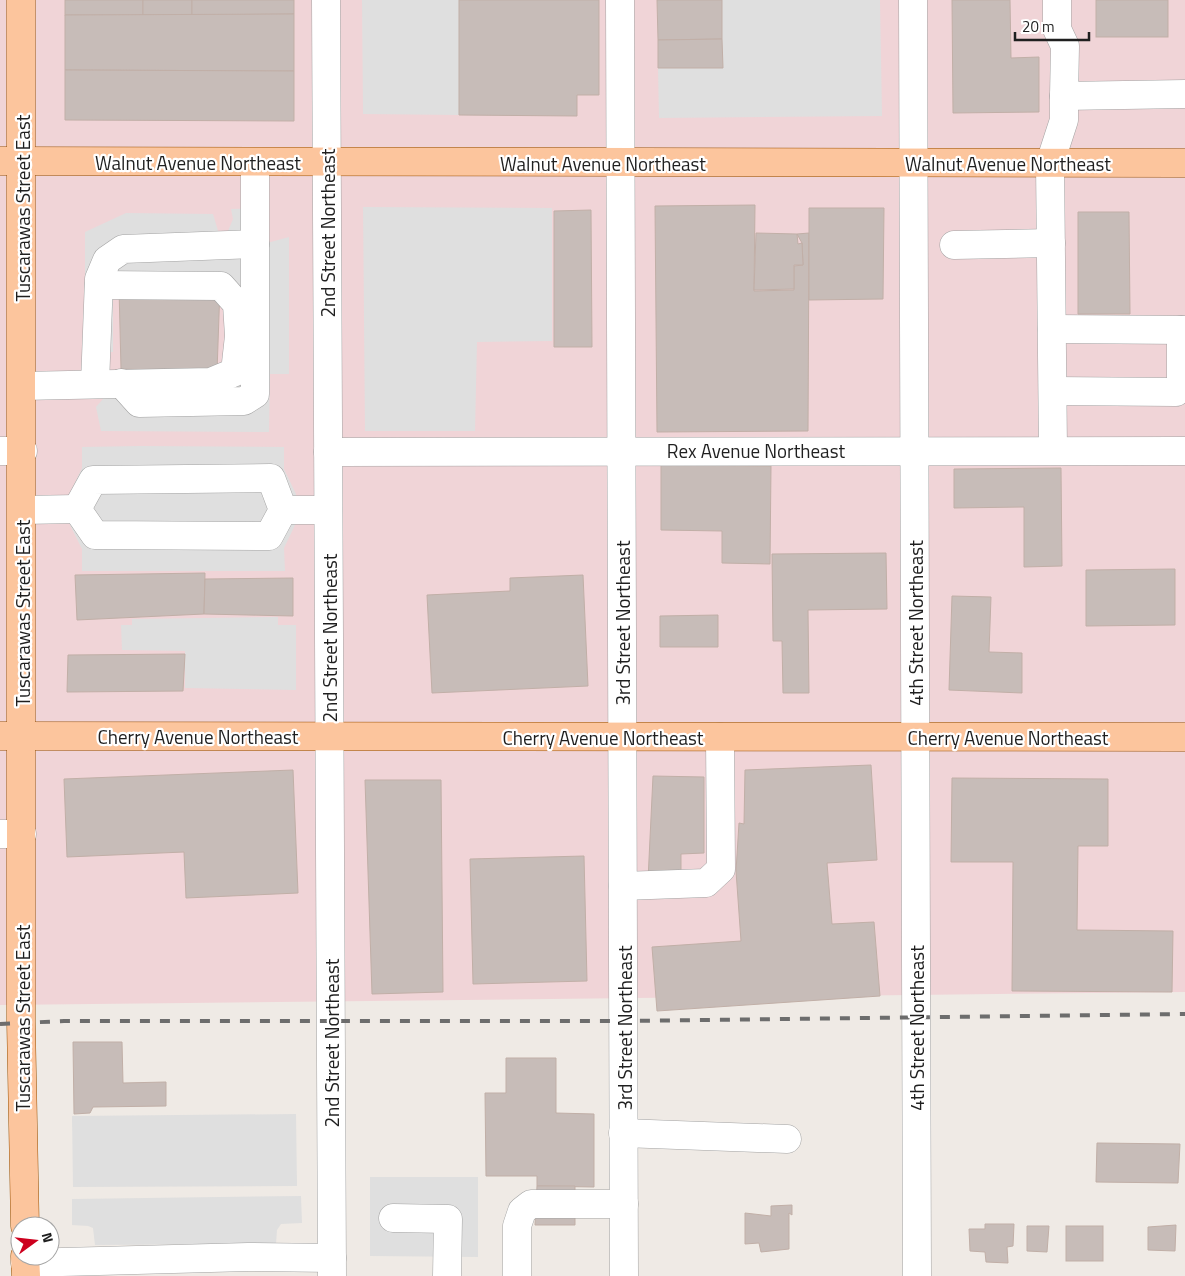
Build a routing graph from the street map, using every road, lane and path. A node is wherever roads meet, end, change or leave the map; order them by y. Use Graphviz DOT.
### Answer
graph roads {
  1 [pos="21,0"];
  2 [pos="326,0"];
  3 [pos="620,0"];
  4 [pos="913,0"];
  5 [pos="1057,0"];
  6 [pos="1185,94"];
  7 [pos="1064,96"];
  8 [pos="11,161"];
  9 [pos="255,162"];
  10 [pos="327,163"];
  11 [pos="620,163"];
  12 [pos="913,163"];
  13 [pos="1050,163"];
  14 [pos="1185,163"];
  15 [pos="1051,242"];
  16 [pos="255,244"];
  17 [pos="954,245"];
  18 [pos="99,285"];
  19 [pos="1052,329"];
  20 [pos="1183,330"];
  21 [pos="108,384"];
  22 [pos="22,386"];
  23 [pos="1053,390"];
  24 [pos="621,450"];
  25 [pos="915,450"];
  26 [pos="1053,450"];
  27 [pos="11,451"];
  28 [pos="1185,451"];
  29 [pos="328,452"];
  30 [pos="77,509"];
  31 [pos="22,510"];
  32 [pos="283,510"];
  33 [pos="328,510"];
  34 [pos="11,736"];
  35 [pos="330,737"];
  36 [pos="622,737"];
  37 [pos="720,737"];
  38 [pos="1185,737"];
  39 [pos="916,738"];
  40 [pos="11,834"];
  41 [pos="623,886"];
  42 [pos="623,1133"];
  43 [pos="787,1139"];
  44 [pos="624,1204"];
  45 [pos="25,1216"];
  46 [pos="393,1218"];
  47 [pos="60,1264"];
  48 [pos="332,1267"];
  49 [pos="447,1276"];
  50 [pos="517,1276"];
  51 [pos="624,1276"];
  52 [pos="916,1276"];
  1 -- 8 [label="main road, Tuscarawas Street East"];
  2 -- 10 [label="street, 2nd Street Northeast"];
  3 -- 11 [label="street, 3rd Street Northeast"];
  4 -- 12 [label="street, 4th Street Northeast"];
  5 -- 7 [label="street"];
  6 -- 7 [label="street"];
  7 -- 13 [label="street"];
  8 -- 9 [label="main road, Walnut Avenue Northeast"];
  8 -- 22 [label="main road, Tuscarawas Street East"];
  9 -- 10 [label="main road, Walnut Avenue Northeast"];
  9 -- 16 [label="street"];
  10 -- 11 [label="main road, Walnut Avenue Northeast"];
  10 -- 29 [label="street, 2nd Street Northeast"];
  11 -- 12 [label="main road, Walnut Avenue Northeast"];
  11 -- 24 [label="street, 3rd Street Northeast"];
  12 -- 13 [label="main road, Walnut Avenue Northeast"];
  12 -- 25 [label="street, 4th Street Northeast"];
  13 -- 14 [label="main road, Walnut Avenue Northeast"];
  13 -- 15 [label="street"];
  15 -- 17 [label="street"];
  15 -- 19 [label="street"];
  16 -- 18 [label="street"];
  16 -- 21 [label="street"];
  18 -- 21 [label="street"];
  18 -- 21 [label="street"];
  19 -- 20 [label="street"];
  19 -- 23 [label="street"];
  20 -- 23 [label="street"];
  21 -- 22 [label="street"];
  22 -- 27 [label="main road, Tuscarawas Street East"];
  23 -- 26 [label="street"];
  24 -- 25 [label="street, Rex Avenue Northeast"];
  24 -- 29 [label="street, Rex Avenue Northeast"];
  24 -- 36 [label="street, 3rd Street Northeast"];
  25 -- 26 [label="street, Rex Avenue Northeast"];
  25 -- 39 [label="street, 4th Street Northeast"];
  26 -- 28 [label="street, Rex Avenue Northeast"];
  27 -- 31 [label="main road, Tuscarawas Street East"];
  29 -- 33 [label="street, 2nd Street Northeast"];
  30 -- 31 [label="street"];
  30 -- 32 [label="street"];
  30 -- 32 [label="street"];
  31 -- 34 [label="main road, Tuscarawas Street East"];
  32 -- 33 [label="street"];
  33 -- 35 [label="street, 2nd Street Northeast"];
  34 -- 35 [label="main road, Cherry Avenue Northeast"];
  34 -- 40 [label="main road, Tuscarawas Street East"];
  35 -- 36 [label="main road, Cherry Avenue Northeast"];
  35 -- 48 [label="street, 2nd Street Northeast"];
  36 -- 37 [label="main road, Cherry Avenue Northeast"];
  36 -- 41 [label="street, 3rd Street Northeast"];
  37 -- 39 [label="main road, Cherry Avenue Northeast"];
  37 -- 41 [label="street"];
  38 -- 39 [label="main road, Cherry Avenue Northeast"];
  39 -- 52 [label="street, 4th Street Northeast"];
  40 -- 45 [label="main road, Tuscarawas Street East"];
  41 -- 42 [label="street, 3rd Street Northeast"];
  42 -- 43 [label="street"];
  42 -- 44 [label="street, 3rd Street Northeast"];
  44 -- 50 [label="street"];
  44 -- 51 [label="street, 3rd Street Northeast"];
  46 -- 49 [label="street"];
  47 -- 48 [label="street"];
}
